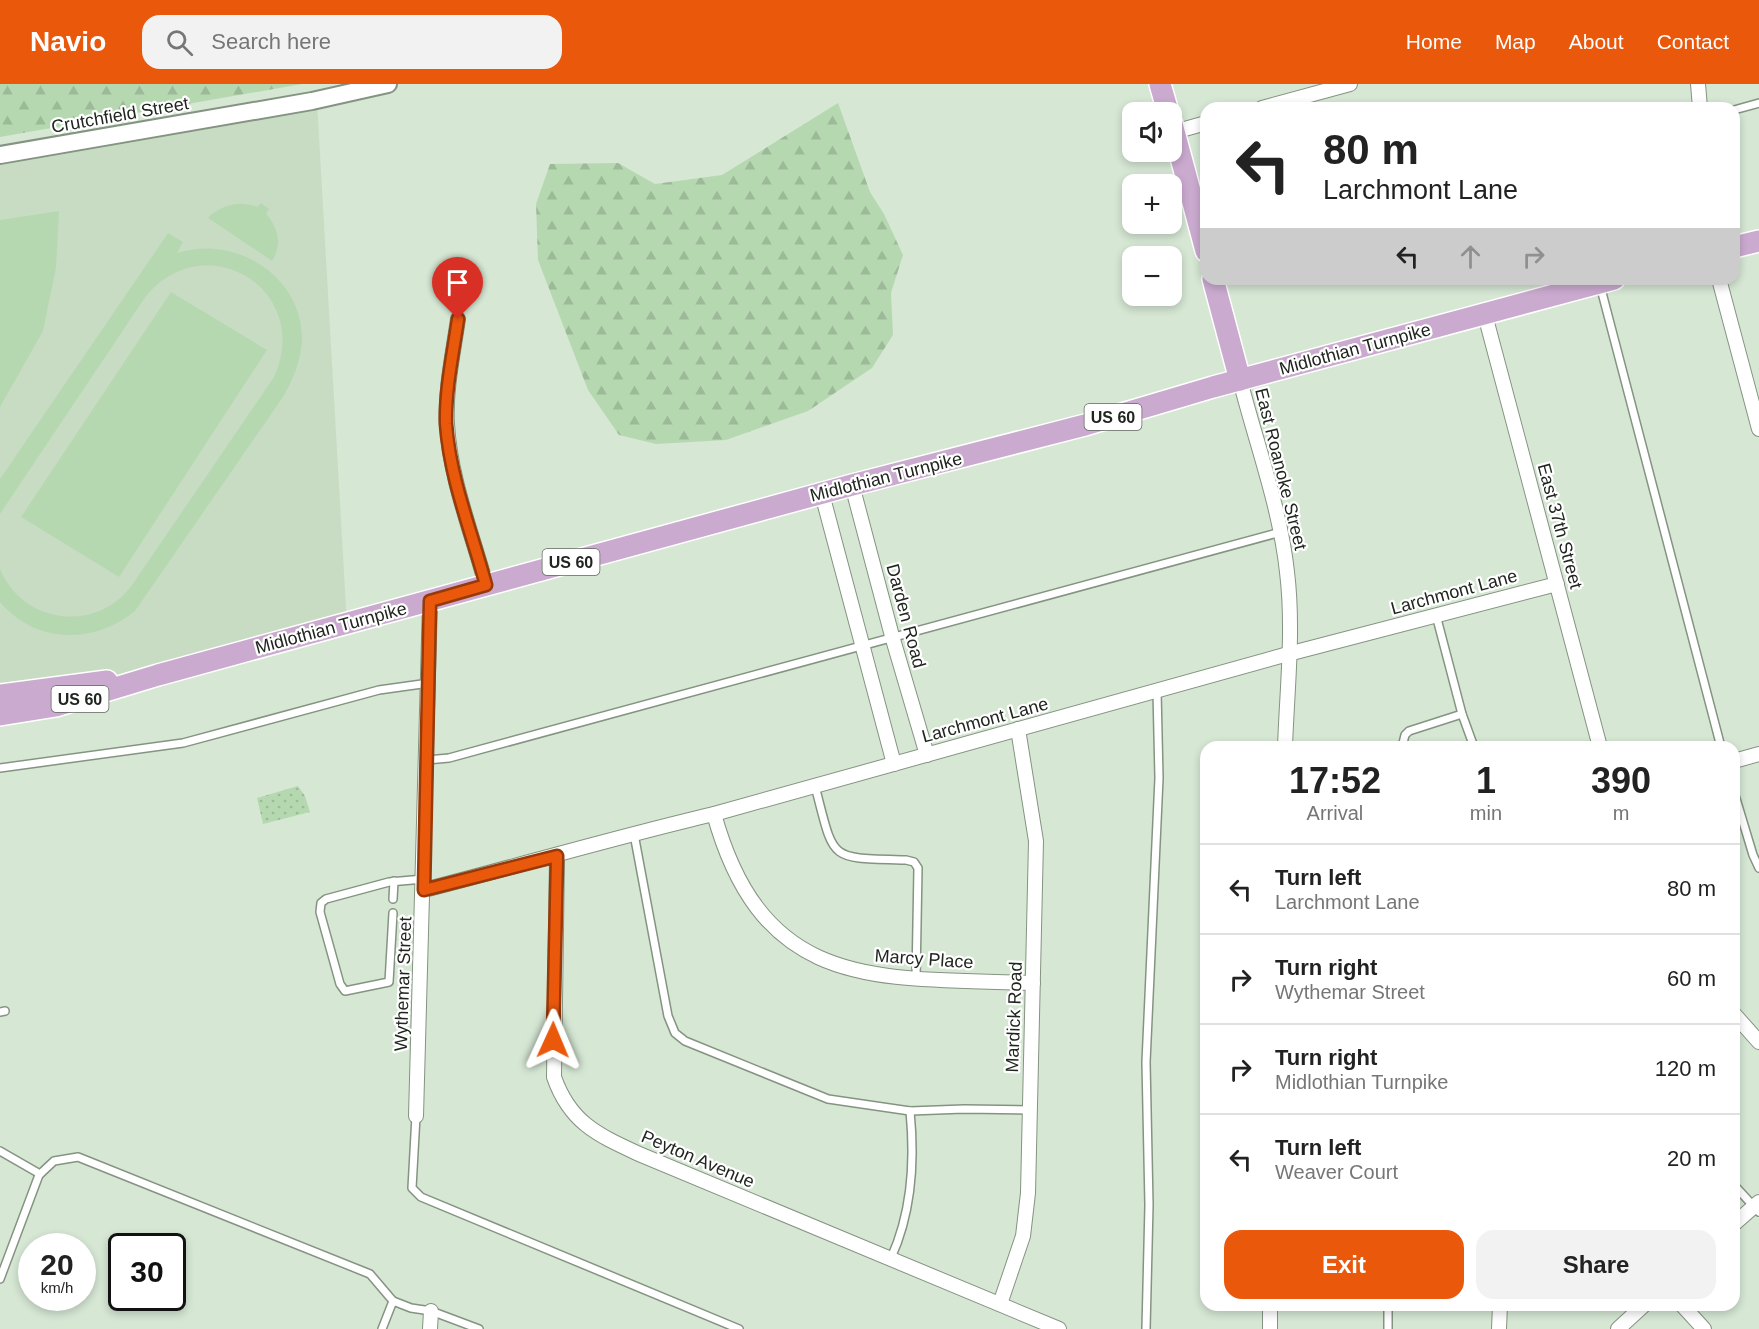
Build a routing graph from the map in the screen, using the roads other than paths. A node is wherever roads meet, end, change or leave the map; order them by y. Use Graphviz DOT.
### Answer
graph roads {
  1 [pos="387,84"];
  2 [pos="1160,84"];
  3 [pos="1350,84"];
  4 [pos="1698,84"];
  5 [pos="1165,102"];
  6 [pos="1284,102"];
  7 [pos="1700,102"];
  8 [pos="1759,103"];
  9 [pos="1740,108"];
  10 [pos="1182,123"];
  11 [pos="1200,123"];
  12 [pos="0,155"];
  13 [pos="1182,162"];
  14 [pos="1200,229"];
  15 [pos="1759,241"];
  16 [pos="1740,246"];
  17 [pos="1215,285"];
  18 [pos="1593,285"];
  19 [pos="1608,285"];
  20 [pos="1721,285"];
  21 [pos="1485,315"];
  22 [pos="458,319"];
  23 [pos="1240,380"];
  24 [pos="1759,429"];
  25 [pos="852,485"];
  26 [pos="822,494"];
  27 [pos="1281,532"];
  28 [pos="1557,584"];
  29 [pos="486,585"];
  30 [pos="430,601"];
  31 [pos="1436,615"];
  32 [pos="892,636"];
  33 [pos="863,646"];
  34 [pos="1288,654"];
  35 [pos="158,675"];
  36 [pos="429,683"];
  37 [pos="1157,691"];
  38 [pos="0,695"];
  39 [pos="1462,714"];
  40 [pos="0,715"];
  41 [pos="1018,729"];
  42 [pos="1285,741"];
  43 [pos="1404,741"];
  44 [pos="1472,741"];
  45 [pos="1598,741"];
  46 [pos="1720,741"];
  47 [pos="1759,754"];
  48 [pos="927,755"];
  49 [pos="1740,759"];
  50 [pos="427,760"];
  51 [pos="894,764"];
  52 [pos="0,768"];
  53 [pos="816,786"];
  54 [pos="1740,813"];
  55 [pos="714,814"];
  56 [pos="634,832"];
  57 [pos="557,856"];
  58 [pos="1759,868"];
  59 [pos="394,881"];
  60 [pos="424,885"];
  61 [pos="393,899"];
  62 [pos="393,914"];
  63 [pos="916,978"];
  64 [pos="1033,982"];
  65 [pos="1740,1021"];
  66 [pos="1759,1042"];
  67 [pos="1030,1110"];
  68 [pos="910,1111"];
  69 [pos="416,1116"];
  70 [pos="0,1151"];
  71 [pos="40,1174"];
  72 [pos="1740,1191"];
  73 [pos="1757,1207"];
  74 [pos="1740,1220"];
  75 [pos="891,1258"];
  76 [pos="0,1279"];
  77 [pos="393,1301"];
  78 [pos="1000,1304"];
  79 [pos="431,1311"];
  80 [pos="1270,1311"];
  81 [pos="1388,1311"];
  82 [pos="1500,1311"];
  83 [pos="1638,1311"];
  84 [pos="1688,1311"];
  85 [pos="382,1329"];
  86 [pos="430,1329"];
  87 [pos="479,1329"];
  88 [pos="740,1329"];
  89 [pos="1059,1329"];
  90 [pos="1146,1329"];
  91 [pos="1270,1329"];
  92 [pos="1388,1329"];
  93 [pos="1499,1329"];
  94 [pos="1618,1329"];
  95 [pos="1704,1329"];
  1 -- 12 [label="street, Crutchfield Street"];
  2 -- 5 [label="main road"];
  3 -- 6 [label="street"];
  4 -- 7 [label="street"];
  8 -- 9 [label="lane"];
  10 -- 11 [label="street"];
  13 -- 14 [label="main road"];
  15 -- 16 [label="main road"];
  17 -- 23 [label="main road"];
  18 -- 21 [label="main road, Midlothian Turnpike"];
  19 -- 46 [label="lane"];
  20 -- 24 [label="street"];
  21 -- 23 [label="main road, Midlothian Turnpike"];
  21 -- 28 [label="street, East 37th Street"];
  22 -- 29 [label="street"];
  23 -- 25 [label="main road, Midlothian Turnpike / US 60"];
  23 -- 27 [label="street, East Roanoke Street"];
  25 -- 26 [label="main road, Midlothian Turnpike / US 60"];
  25 -- 32 [label="street, Darden Road"];
  26 -- 29 [label="main road, Midlothian Turnpike / US 60"];
  26 -- 33 [label="street"];
  27 -- 32 [label="lane"];
  27 -- 34 [label="street, East Roanoke Street"];
  28 -- 31 [label="street, Larchmont Lane"];
  28 -- 45 [label="street, East 37th Street"];
  29 -- 30 [label="main road, Midlothian Turnpike / US 60"];
  30 -- 35 [label="main road, Midlothian Turnpike / US 60"];
  30 -- 36 [label="street, Wythemar Street"];
  31 -- 34 [label="street, Larchmont Lane"];
  31 -- 39 [label="lane"];
  32 -- 33 [label="lane"];
  32 -- 48 [label="street, Darden Road"];
  33 -- 50 [label="lane"];
  33 -- 51 [label="street"];
  34 -- 37 [label="street, Larchmont Lane"];
  34 -- 42 [label="street, East Roanoke Street"];
  35 -- 38 [label="main road, Midlothian Turnpike / US 60"];
  35 -- 40 [label="main road, Midlothian Turnpike / US 60"];
  36 -- 50 [label="street, Wythemar Street"];
  36 -- 52 [label="lane"];
  37 -- 41 [label="street, Larchmont Lane"];
  37 -- 90 [label="lane"];
  39 -- 43 [label="lane"];
  39 -- 44 [label="lane"];
  41 -- 48 [label="street, Larchmont Lane"];
  41 -- 64 [label="street, Mardick Road"];
  47 -- 49 [label="street"];
  48 -- 51 [label="street, Larchmont Lane"];
  50 -- 60 [label="street, Wythemar Street"];
  51 -- 53 [label="street, Larchmont Lane"];
  53 -- 55 [label="street, Larchmont Lane"];
  53 -- 63 [label="lane"];
  54 -- 58 [label="lane"];
  55 -- 56 [label="street, Larchmont Lane"];
  55 -- 63 [label="street, Marcy Place"];
  56 -- 57 [label="street, Larchmont Lane"];
  56 -- 68 [label="lane"];
  57 -- 60 [label="street, Larchmont Lane"];
  57 -- 75 [label="street, Peyton Avenue"];
  59 -- 60 [label="lane"];
  59 -- 61 [label="lane"];
  59 -- 62 [label="lane"];
  60 -- 69 [label="street, Wythemar Street"];
  63 -- 64 [label="street, Marcy Place"];
  64 -- 67 [label="street, Mardick Road"];
  65 -- 66 [label="street"];
  67 -- 68 [label="lane"];
  67 -- 78 [label="street, Mardick Road"];
  68 -- 75 [label="lane"];
  69 -- 88 [label="lane"];
  70 -- 71 [label="lane"];
  71 -- 76 [label="lane"];
  71 -- 77 [label="lane"];
  72 -- 73 [label="lane"];
  73 -- 74 [label="street"];
  75 -- 78 [label="street, Peyton Avenue"];
  77 -- 79 [label="lane"];
  77 -- 85 [label="lane"];
  78 -- 89 [label="street, Peyton Avenue"];
  79 -- 86 [label="street"];
  79 -- 87 [label="lane"];
  80 -- 91 [label="street"];
  81 -- 92 [label="lane"];
  82 -- 93 [label="street"];
  83 -- 94 [label="street"];
  84 -- 95 [label="street"];
}
